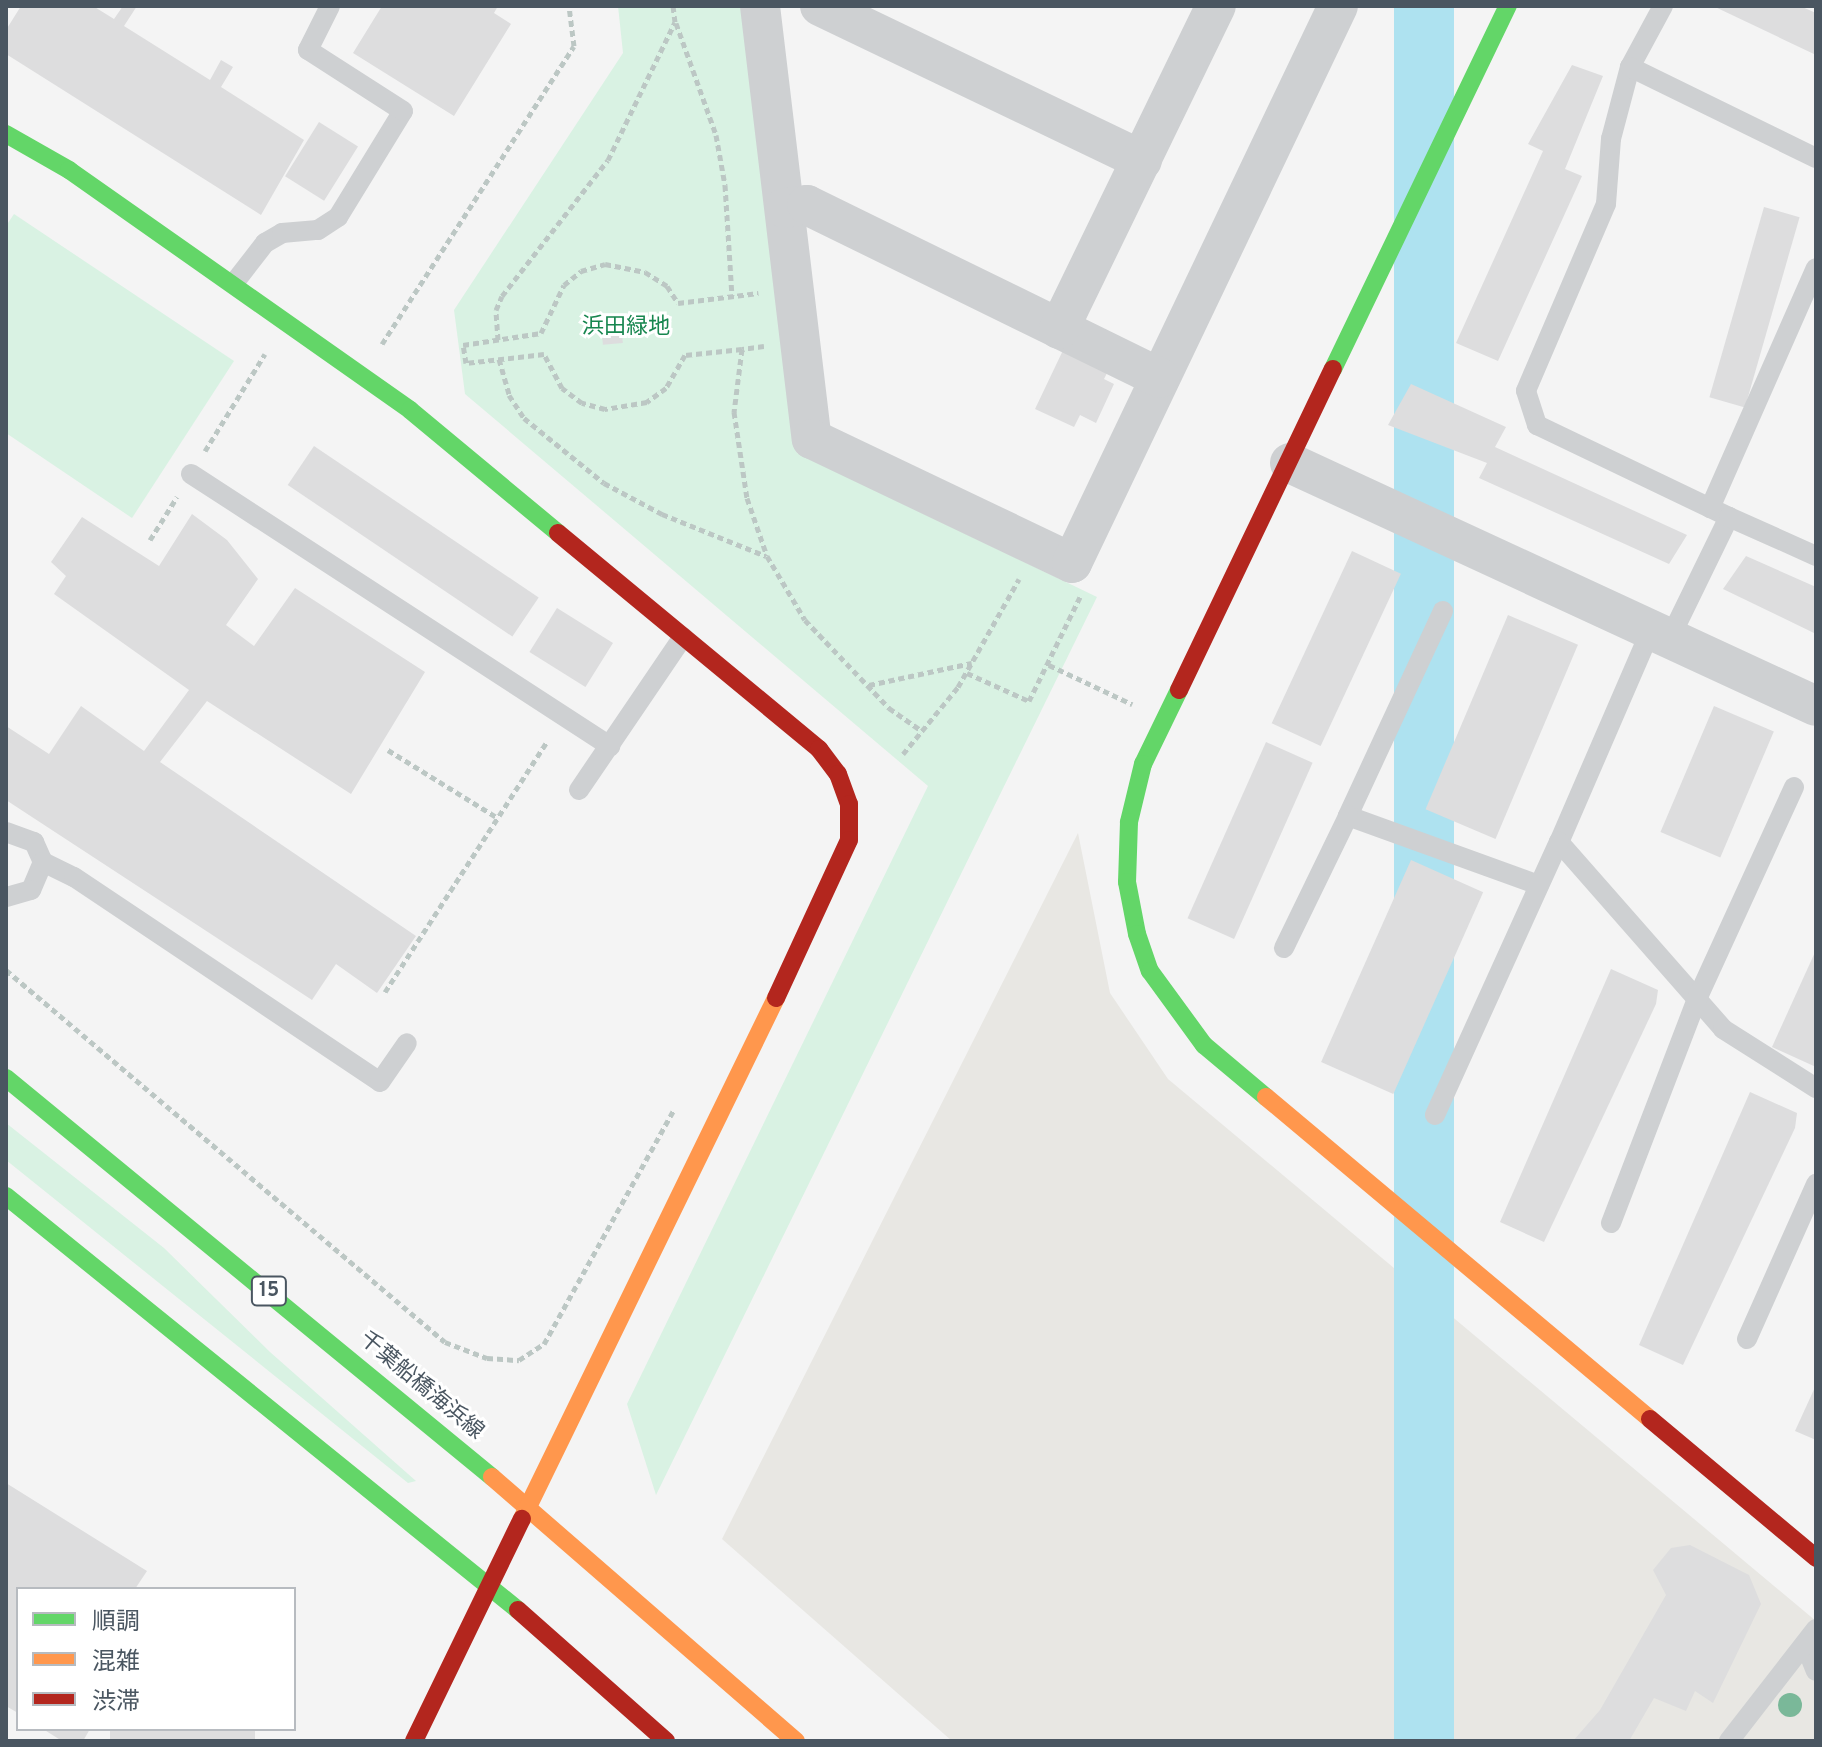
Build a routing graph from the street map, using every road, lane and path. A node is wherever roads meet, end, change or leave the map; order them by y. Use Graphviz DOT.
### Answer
graph roads {
  1 [pos="330,6"];
  2 [pos="569,6"];
  3 [pos="673,6"];
  4 [pos="760,6"];
  5 [pos="820,6"];
  6 [pos="1216,6"];
  7 [pos="1338,6"];
  8 [pos="1508,6"];
  9 [pos="1663,6"];
  10 [pos="675,22"];
  11 [pos="1630,67"];
  12 [pos="6,134"];
  13 [pos="1816,158"];
  14 [pos="1142,160"];
  15 [pos="785,208"];
  16 [pos="1816,268"];
  17 [pos="234,283"];
  18 [pos="770,291"];
  19 [pos="732,296"];
  20 [pos="1059,329"];
  21 [pos="498,340"];
  22 [pos="776,344"];
  23 [pos="742,349"];
  24 [pos="499,359"];
  25 [pos="261,360"];
  26 [pos="363,373"];
  27 [pos="251,374"];
  28 [pos="1160,378"];
  29 [pos="1290,463"];
  30 [pos="191,474"];
  31 [pos="1719,513"];
  32 [pos="1035,545"];
  33 [pos="767,556"];
  34 [pos="1816,556"];
  35 [pos="1443,611"];
  36 [pos="1660,636"];
  37 [pos="683,637"];
  38 [pos="974,663"];
  39 [pos="967,673"];
  40 [pos="868,686"];
  41 [pos="1137,706"];
  42 [pos="1816,706"];
  43 [pos="922,731"];
  44 [pos="546,743"];
  45 [pos="610,746"];
  46 [pos="388,750"];
  47 [pos="903,754"];
  48 [pos="1794,787"];
  49 [pos="579,790"];
  50 [pos="1348,816"];
  51 [pos="498,818"];
  52 [pos="6,832"];
  53 [pos="1559,842"];
  54 [pos="43,862"];
  55 [pos="1539,885"];
  56 [pos="6,897"];
  57 [pos="1284,948"];
  58 [pos="6,970"];
  59 [pos="385,992"];
  60 [pos="1697,999"];
  61 [pos="407,1043"];
  62 [pos="6,1078"];
  63 [pos="1816,1088"];
  64 [pos="679,1100"];
  65 [pos="1435,1115"];
  66 [pos="1816,1184"];
  67 [pos="6,1196"];
  68 [pos="1611,1223"];
  69 [pos="1747,1339"];
  70 [pos="528,1507"];
  71 [pos="1816,1558"];
  72 [pos="489,1584"];
  73 [pos="1810,1637"];
  74 [pos="1816,1671"];
  75 [pos="1741,1738"];
  76 [pos="414,1741"];
  77 [pos="666,1741"];
  78 [pos="796,1741"];
  1 -- 17 [label="lane"];
  2 -- 26 [label="path"];
  3 -- 10 [label="path"];
  4 -- 15 [label="street"];
  5 -- 14 [label="street"];
  6 -- 14 [label="street"];
  7 -- 28 [label="street"];
  8 -- 29 [label="street"];
  9 -- 11 [label="lane"];
  10 -- 19 [label="path"];
  10 -- 21 [label="path"];
  11 -- 13 [label="lane"];
  11 -- 31 [label="lane"];
  12 -- 17 [label="street"];
  14 -- 20 [label="street"];
  15 -- 20 [label="street"];
  15 -- 32 [label="street"];
  16 -- 31 [label="lane"];
  17 -- 26 [label="street"];
  18 -- 19 [label="path"];
  19 -- 21 [label="path"];
  20 -- 28 [label="street"];
  21 -- 24 [label="path"];
  22 -- 23 [label="path"];
  23 -- 24 [label="path"];
  23 -- 33 [label="path"];
  24 -- 33 [label="path"];
  25 -- 27 [label="path"];
  26 -- 37 [label="street"];
  28 -- 32 [label="street"];
  29 -- 36 [label="street"];
  29 -- 71 [label="street"];
  30 -- 45 [label="lane"];
  31 -- 34 [label="lane"];
  31 -- 36 [label="lane"];
  32 -- 38 [label="path"];
  33 -- 40 [label="path"];
  35 -- 50 [label="lane"];
  36 -- 42 [label="street"];
  36 -- 53 [label="lane"];
  37 -- 45 [label="lane"];
  37 -- 70 [label="street"];
  38 -- 39 [label="path"];
  38 -- 40 [label="path"];
  39 -- 41 [label="path"];
  39 -- 43 [label="path"];
  40 -- 43 [label="path"];
  43 -- 47 [label="path"];
  44 -- 51 [label="path"];
  45 -- 49 [label="lane"];
  46 -- 51 [label="path"];
  48 -- 60 [label="lane"];
  50 -- 55 [label="lane"];
  50 -- 57 [label="lane"];
  51 -- 59 [label="path"];
  52 -- 54 [label="lane"];
  53 -- 55 [label="lane"];
  53 -- 60 [label="lane"];
  54 -- 56 [label="lane"];
  54 -- 61 [label="lane"];
  55 -- 65 [label="lane"];
  58 -- 64 [label="path"];
  60 -- 63 [label="lane"];
  60 -- 68 [label="lane"];
  62 -- 70 [label="street, 千葉船橋海浜線 / 15"];
  66 -- 69 [label="lane"];
  67 -- 72 [label="street"];
  70 -- 72 [label="street"];
  70 -- 78 [label="street, 千葉船橋海浜線 / 15"];
  72 -- 76 [label="street"];
  72 -- 77 [label="street"];
  73 -- 74 [label="lane"];
  73 -- 75 [label="lane"];
}
